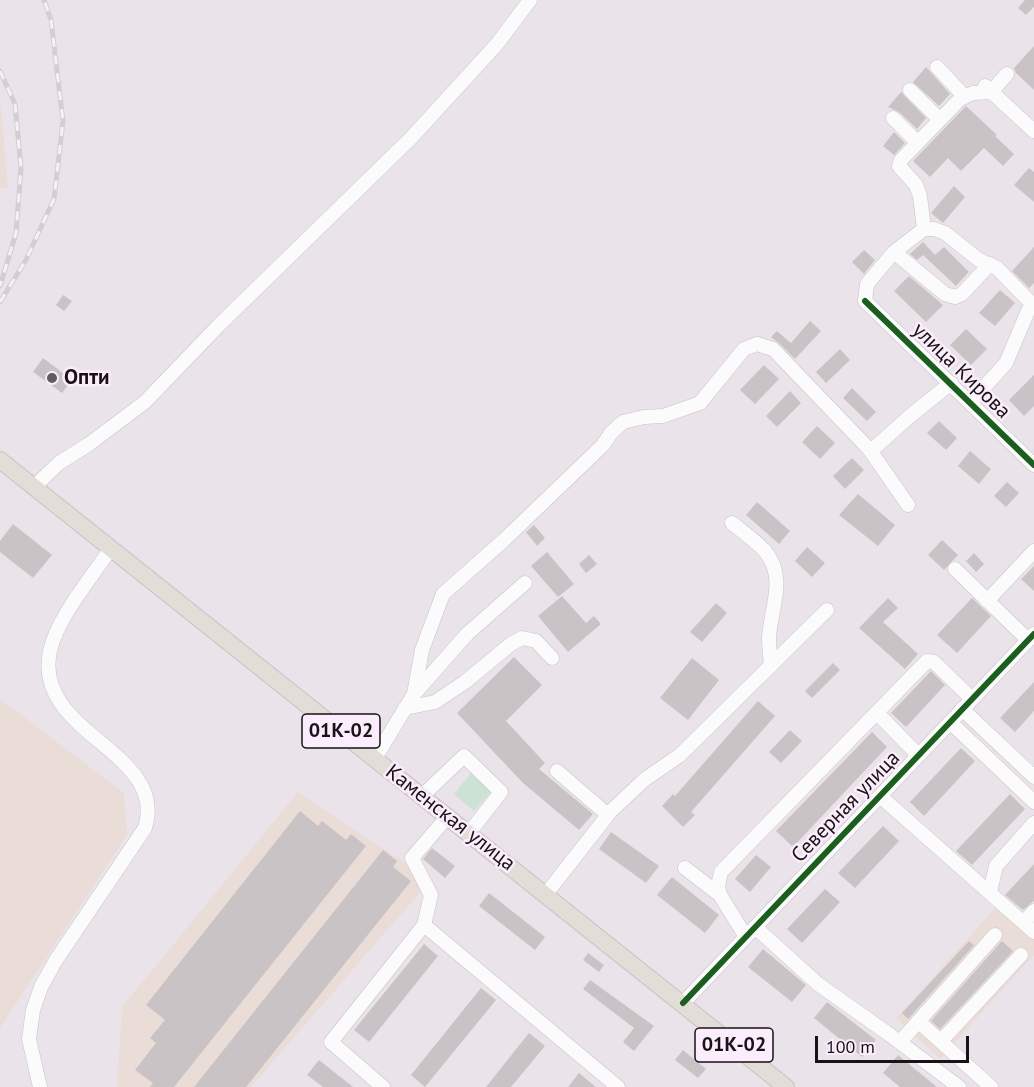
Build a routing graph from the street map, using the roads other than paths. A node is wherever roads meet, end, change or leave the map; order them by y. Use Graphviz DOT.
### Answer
graph roads {
  1 [pos="530,0"];
  2 [pos="937,67"];
  3 [pos="1007,74"];
  4 [pos="988,89"];
  5 [pos="910,90"];
  6 [pos="965,97"];
  7 [pos="893,118"];
  8 [pos="939,119"];
  9 [pos="1034,131"];
  10 [pos="917,142"];
  11 [pos="924,230"];
  12 [pos="894,252"];
  13 [pos="990,264"];
  14 [pos="1034,304"];
  15 [pos="951,383"];
  16 [pos="970,403"];
  17 [pos="869,449"];
  18 [pos="1034,465"];
  19 [pos="2,466"];
  20 [pos="34,487"];
  21 [pos="908,505"];
  22 [pos="732,523"];
  23 [pos="111,548"];
  24 [pos="1034,551"];
  25 [pos="955,569"];
  26 [pos="525,583"];
  27 [pos="987,601"];
  28 [pos="826,610"];
  29 [pos="1031,637"];
  30 [pos="552,658"];
  31 [pos="771,666"];
  32 [pos="414,694"];
  33 [pos="972,699"];
  34 [pos="405,708"];
  35 [pos="962,709"];
  36 [pos="877,713"];
  37 [pos="950,722"];
  38 [pos="918,755"];
  39 [pos="375,758"];
  40 [pos="557,771"];
  41 [pos="1034,777"];
  42 [pos="422,796"];
  43 [pos="880,796"];
  44 [pos="1034,802"];
  45 [pos="608,815"];
  46 [pos="448,816"];
  47 [pos="1034,823"];
  48 [pos="470,833"];
  49 [pos="685,868"];
  50 [pos="990,892"];
  51 [pos="546,894"];
  52 [pos="720,895"];
  53 [pos="1034,911"];
  54 [pos="1024,922"];
  55 [pos="424,926"];
  56 [pos="750,932"];
  57 [pos="1034,932"];
  58 [pos="995,935"];
  59 [pos="1021,956"];
  60 [pos="683,1003"];
  61 [pos="918,1021"];
  62 [pos="941,1041"];
  63 [pos="900,1042"];
  64 [pos="40,1087"];
  65 [pos="383,1087"];
  66 [pos="618,1087"];
  67 [pos="786,1087"];
  68 [pos="959,1087"];
  69 [pos="991,1087"];
  1 -- 20 [label="street"];
  2 -- 6 [label="street"];
  3 -- 4 [label="street"];
  4 -- 6 [label="street"];
  4 -- 9 [label="street"];
  5 -- 8 [label="street"];
  6 -- 8 [label="street"];
  7 -- 10 [label="street"];
  8 -- 10 [label="street"];
  10 -- 11 [label="street"];
  11 -- 12 [label="street"];
  11 -- 13 [label="street"];
  12 -- 13 [label="street"];
  12 -- 15 [label="street, улица Кирова"];
  13 -- 14 [label="street"];
  14 -- 16 [label="street"];
  15 -- 16 [label="street, улица Кирова"];
  15 -- 17 [label="street"];
  16 -- 18 [label="street, улица Кирова"];
  17 -- 21 [label="street"];
  17 -- 32 [label="street"];
  19 -- 20 [label="main road, Каменская улица / 01К-02"];
  20 -- 23 [label="main road, Каменская улица / 01К-02"];
  22 -- 31 [label="street"];
  23 -- 39 [label="main road, Каменская улица / 01К-02"];
  23 -- 64 [label="street"];
  24 -- 27 [label="street"];
  25 -- 27 [label="street"];
  26 -- 32 [label="street"];
  27 -- 29 [label="street"];
  28 -- 31 [label="street"];
  29 -- 33 [label="street, Северная улица"];
  30 -- 34 [label="street"];
  31 -- 45 [label="street"];
  32 -- 34 [label="street"];
  33 -- 35 [label="street, Северная улица"];
  33 -- 36 [label="street"];
  34 -- 39 [label="street"];
  35 -- 37 [label="street, Северная улица"];
  35 -- 41 [label="street"];
  36 -- 38 [label="street"];
  36 -- 52 [label="street"];
  37 -- 38 [label="street, Северная улица"];
  37 -- 44 [label="street"];
  38 -- 43 [label="street, Северная улица"];
  39 -- 42 [label="main road, Каменская улица / 01К-02"];
  40 -- 45 [label="street"];
  42 -- 46 [label="main road, Каменская улица / 01К-02"];
  42 -- 48 [label="street"];
  43 -- 50 [label="street"];
  43 -- 56 [label="street, Северная улица"];
  45 -- 51 [label="street"];
  46 -- 48 [label="main road, Каменская улица / 01К-02"];
  46 -- 55 [label="street"];
  47 -- 50 [label="street"];
  48 -- 51 [label="main road, Каменская улица / 01К-02"];
  49 -- 52 [label="street"];
  50 -- 54 [label="street"];
  51 -- 60 [label="main road, Каменская улица / 01К-02"];
  52 -- 56 [label="street"];
  53 -- 54 [label="street"];
  54 -- 57 [label="street"];
  55 -- 65 [label="street"];
  55 -- 66 [label="street"];
  56 -- 60 [label="street, Северная улица"];
  56 -- 63 [label="street"];
  58 -- 61 [label="street"];
  59 -- 62 [label="street"];
  60 -- 67 [label="main road, Каменская улица / 01К-02"];
  61 -- 62 [label="street"];
  61 -- 63 [label="street"];
  62 -- 69 [label="street"];
  63 -- 68 [label="street"];
}
